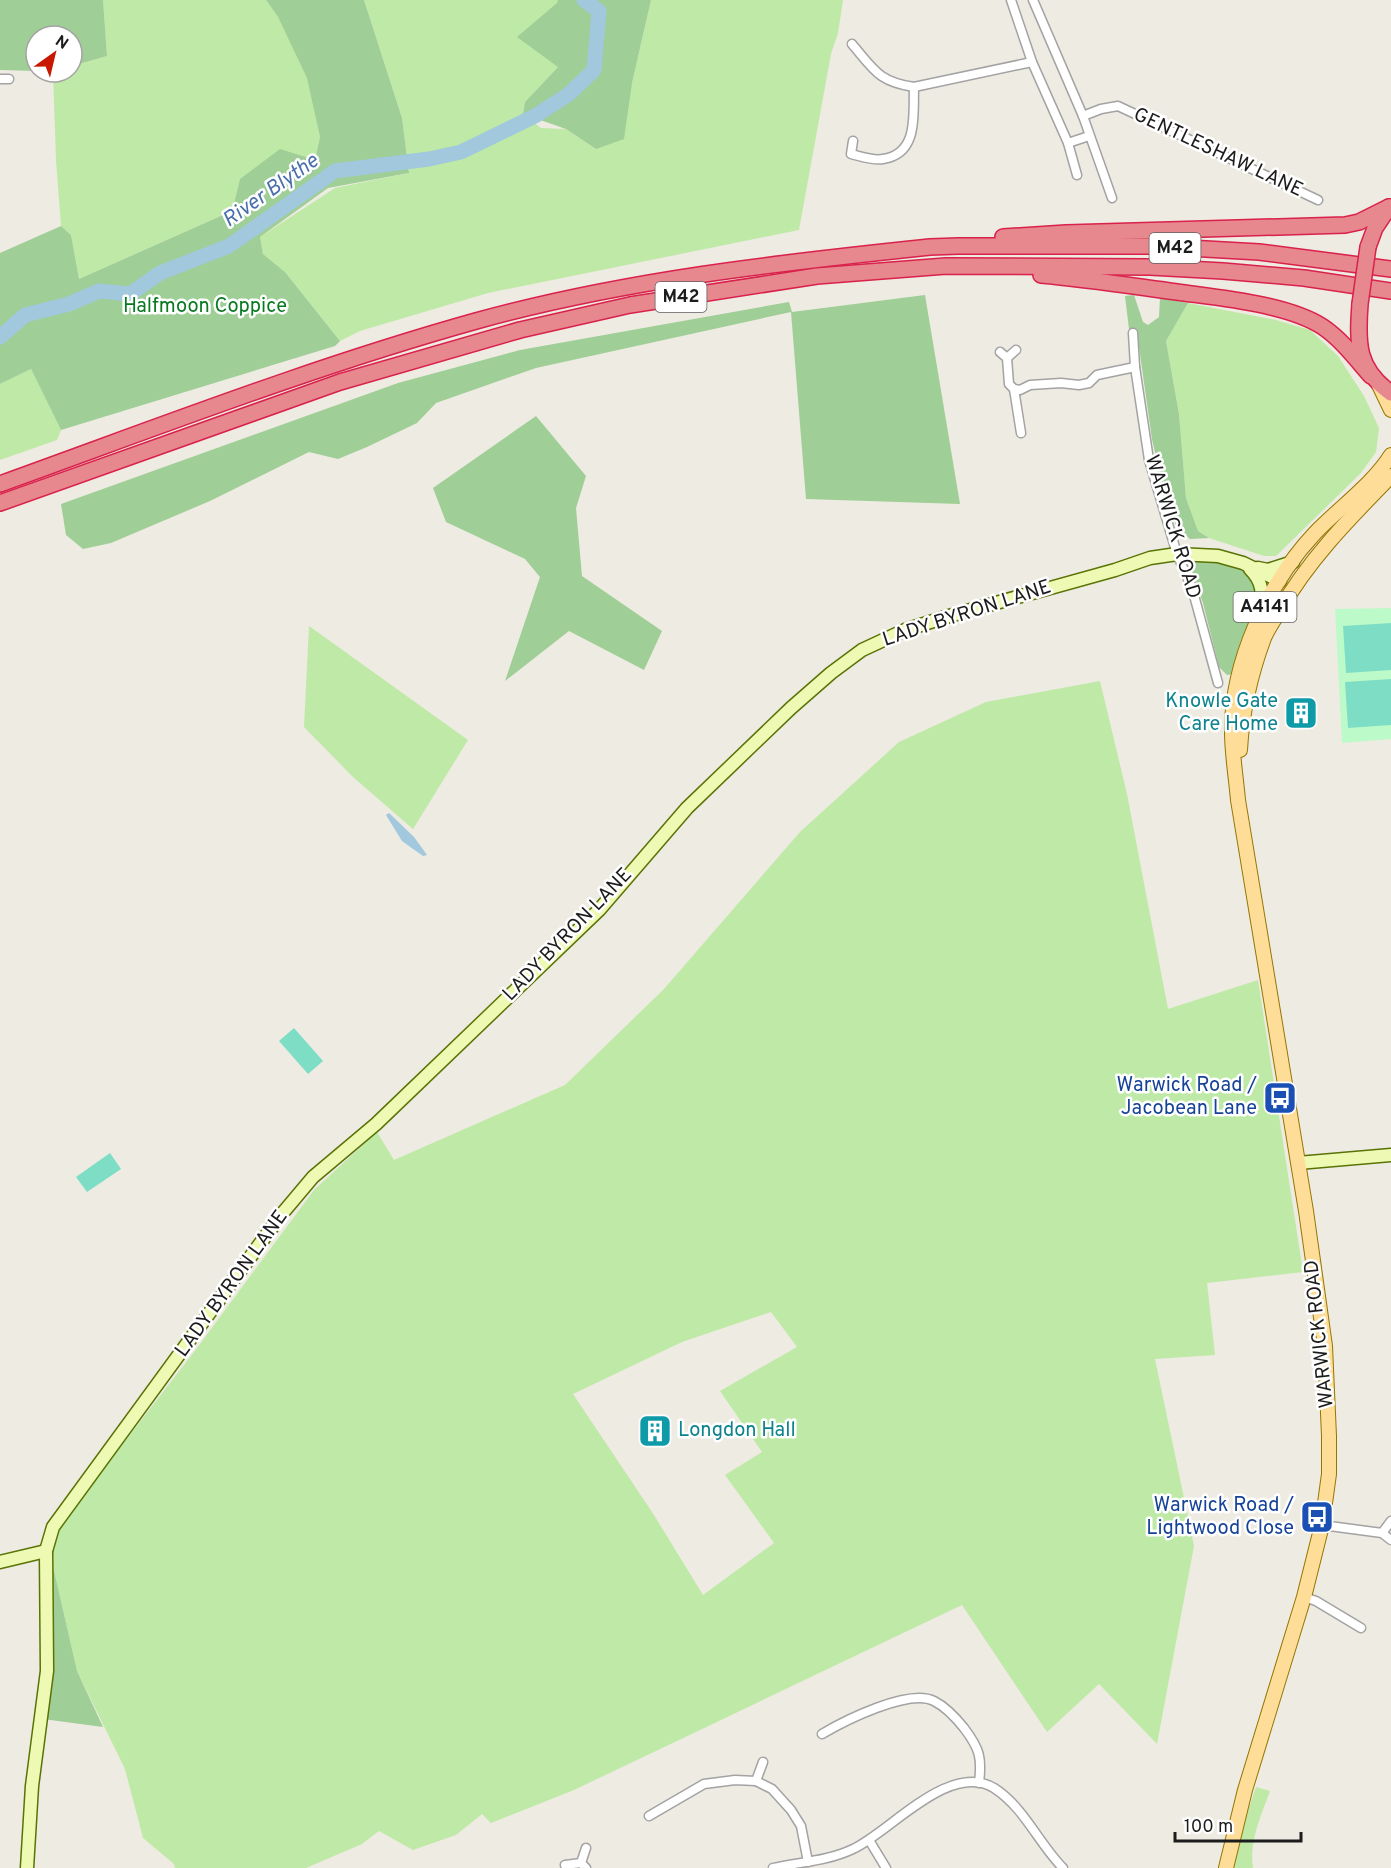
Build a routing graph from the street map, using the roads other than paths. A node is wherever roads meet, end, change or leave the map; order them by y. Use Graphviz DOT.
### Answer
graph roads {
  1 [pos="1011,0"];
  2 [pos="1033,0"];
  3 [pos="852,44"];
  4 [pos="1032,62"];
  5 [pos="914,87"];
  6 [pos="1083,116"];
  7 [pos="1089,136"];
  8 [pos="853,141"];
  9 [pos="1068,143"];
  10 [pos="1077,175"];
  11 [pos="1112,198"];
  12 [pos="1318,200"];
  13 [pos="1390,206"];
  14 [pos="958,246"];
  15 [pos="1391,269"];
  16 [pos="854,272"];
  17 [pos="1391,291"];
  18 [pos="1133,333"];
  19 [pos="1016,350"];
  20 [pos="1135,367"];
  21 [pos="1380,385"];
  22 [pos="1014,389"];
  23 [pos="1391,410"];
  24 [pos="1021,433"];
  25 [pos="1391,455"];
  26 [pos="1391,476"];
  27 [pos="0,484"];
  28 [pos="0,503"];
  29 [pos="1353,516"];
  30 [pos="1177,554"];
  31 [pos="1293,562"];
  32 [pos="1248,566"];
  33 [pos="1280,581"];
  34 [pos="1258,620"];
  35 [pos="1218,683"];
  36 [pos="1238,800"];
  37 [pos="1391,1155"];
  38 [pos="1298,1162"];
  39 [pos="1391,1521"];
  40 [pos="1322,1525"];
  41 [pos="1382,1533"];
  42 [pos="1391,1540"];
  43 [pos="46,1551"];
  44 [pos="0,1562"];
  45 [pos="1304,1597"];
  46 [pos="1360,1628"];
  47 [pos="822,1734"];
  48 [pos="763,1762"];
  49 [pos="756,1781"];
  50 [pos="979,1783"];
  51 [pos="649,1816"];
  52 [pos="869,1840"];
  53 [pos="586,1848"];
  54 [pos="808,1862"];
  55 [pos="565,1865"];
  56 [pos="584,1866"];
  57 [pos="1224,1866"];
  58 [pos="27,1868"];
  59 [pos="773,1868"];
  60 [pos="886,1868"];
  61 [pos="1063,1868"];
  1 -- 4 [label="street"];
  2 -- 6 [label="street"];
  3 -- 5 [label="street"];
  4 -- 5 [label="street"];
  4 -- 9 [label="street"];
  5 -- 8 [label="street"];
  6 -- 7 [label="street"];
  6 -- 12 [label="street, GENTLESHAW LANE"];
  7 -- 9 [label="street"];
  7 -- 11 [label="street"];
  9 -- 10 [label="street"];
  13 -- 14 [label="highway"];
  13 -- 21 [label="highway, bridge"];
  14 -- 15 [label="highway, M42"];
  14 -- 27 [label="highway, M42"];
  16 -- 17 [label="highway, M42"];
  16 -- 21 [label="highway"];
  16 -- 28 [label="highway, M42"];
  18 -- 20 [label="street, WARWICK ROAD"];
  19 -- 22 [label="street"];
  20 -- 22 [label="street"];
  20 -- 30 [label="street, WARWICK ROAD"];
  21 -- 23 [label="main road"];
  22 -- 24 [label="street"];
  25 -- 31 [label="main road, A4141"];
  26 -- 29 [label="main road, A4141"];
  29 -- 33 [label="main road"];
  29 -- 36 [label="main road, A4141"];
  30 -- 32 [label="street, LADY BYRON LANE"];
  30 -- 35 [label="street, WARWICK ROAD"];
  30 -- 43 [label="street, LADY BYRON LANE"];
  31 -- 32 [label="street"];
  31 -- 33 [label="main road, A4141"];
  32 -- 33 [label="street, LADY BYRON LANE"];
  32 -- 34 [label="street"];
  33 -- 34 [label="main road, A4141"];
  34 -- 36 [label="main road, A4141"];
  36 -- 38 [label="main road, WARWICK ROAD / A4141"];
  37 -- 38 [label="street"];
  38 -- 40 [label="main road, WARWICK ROAD / A4141"];
  39 -- 41 [label="street"];
  40 -- 41 [label="street"];
  40 -- 45 [label="main road, WARWICK ROAD / A4141"];
  41 -- 42 [label="street"];
  43 -- 44 [label="street"];
  43 -- 58 [label="street"];
  45 -- 46 [label="street"];
  45 -- 57 [label="main road, WARWICK ROAD / A4141"];
  47 -- 50 [label="street"];
  48 -- 49 [label="street"];
  49 -- 51 [label="street"];
  49 -- 54 [label="street"];
  50 -- 52 [label="street"];
  50 -- 61 [label="street"];
  52 -- 54 [label="street"];
  52 -- 60 [label="street"];
  53 -- 56 [label="street"];
  54 -- 59 [label="street"];
  55 -- 56 [label="street"];
}
